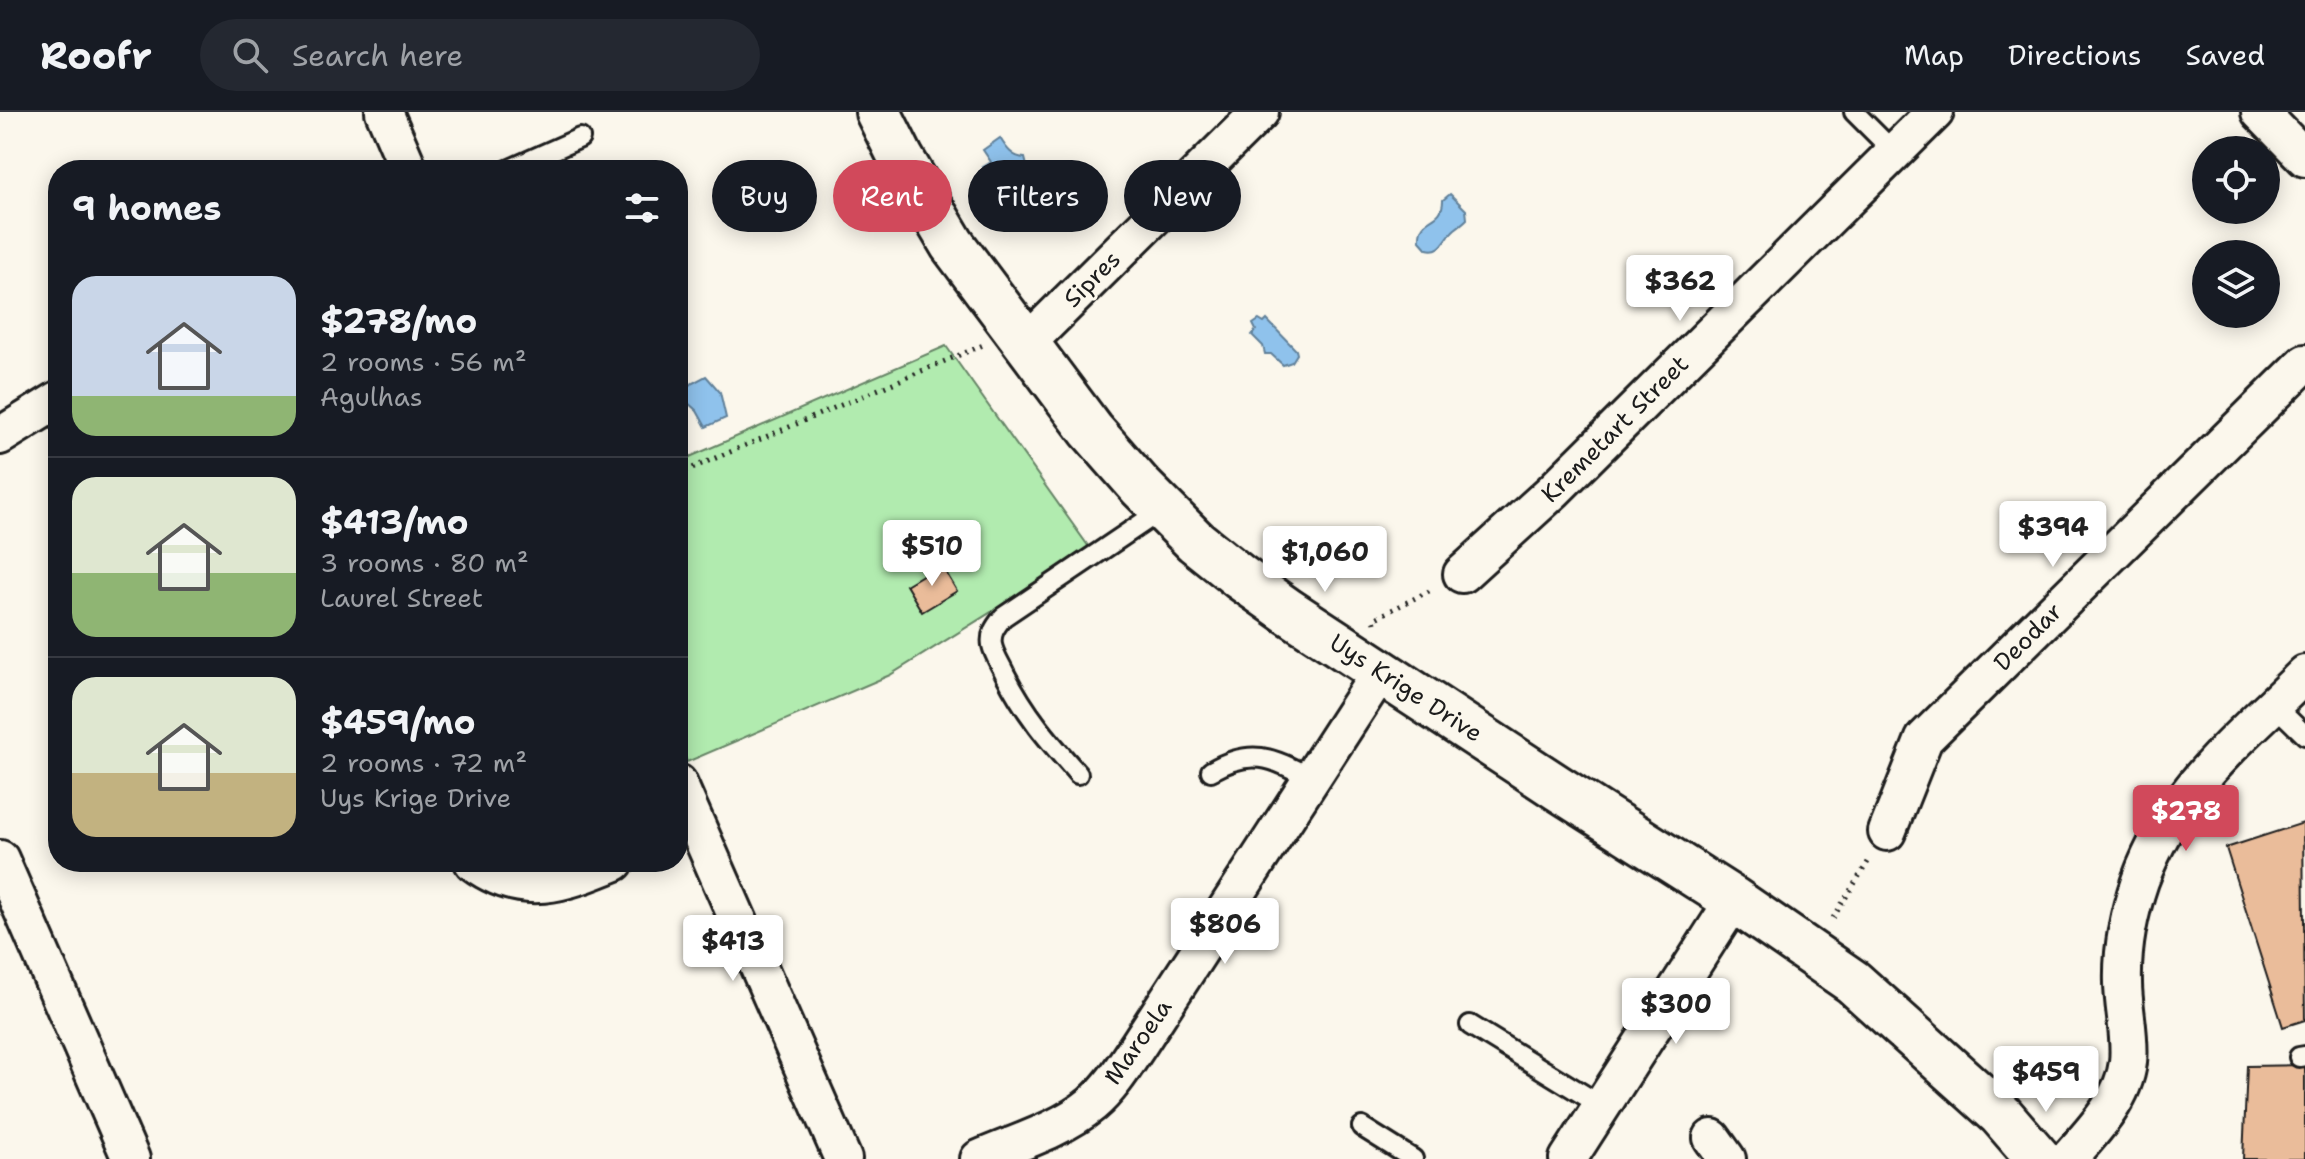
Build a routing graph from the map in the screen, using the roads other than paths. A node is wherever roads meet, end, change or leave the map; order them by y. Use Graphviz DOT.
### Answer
graph roads {
  1 [pos="384,112"];
  2 [pos="878,112"];
  3 [pos="1260,112"];
  4 [pos="1854,112"];
  5 [pos="1935,112"];
  6 [pos="2260,112"];
  7 [pos="580,138"];
  8 [pos="1894,152"];
  9 [pos="2305,158"];
  10 [pos="405,160"];
  11 [pos="530,160"];
  12 [pos="1026,344"];
  13 [pos="2305,363"];
  14 [pos="48,405"];
  15 [pos="0,436"];
  16 [pos="1163,509"];
  17 [pos="1462,574"];
  18 [pos="1381,671"];
  19 [pos="2305,674"];
  20 [pos="2274,705"];
  21 [pos="2305,735"];
  22 [pos="1211,771"];
  23 [pos="1078,774"];
  24 [pos="1311,778"];
  25 [pos="688,832"];
  26 [pos="1887,832"];
  27 [pos="0,859"];
  28 [pos="490,872"];
  29 [pos="590,872"];
  30 [pos="1734,900"];
  31 [pos="1470,1025"];
  32 [pos="1602,1106"];
  33 [pos="1362,1127"];
  34 [pos="131,1159"];
  35 [pos="843,1159"];
  36 [pos="979,1159"];
  37 [pos="1413,1159"];
  38 [pos="1568,1159"];
  39 [pos="2039,1159"];
  40 [pos="2068,1159"];
  1 -- 10 [label="street"];
  2 -- 12 [label="street, Uys Krige Drive"];
  3 -- 12 [label="street, Sipres"];
  4 -- 8 [label="lane"];
  5 -- 8 [label="street, Kremetart Street"];
  6 -- 9 [label="street"];
  7 -- 11 [label="lane"];
  8 -- 17 [label="street, Kremetart Street"];
  12 -- 16 [label="street, Uys Krige Drive"];
  13 -- 26 [label="street, Deodar"];
  14 -- 15 [label="street"];
  16 -- 18 [label="street, Uys Krige Drive"];
  16 -- 23 [label="lane"];
  18 -- 24 [label="street, Maroela"];
  18 -- 30 [label="street, Uys Krige Drive"];
  19 -- 20 [label="street"];
  20 -- 21 [label="lane"];
  20 -- 40 [label="street"];
  22 -- 24 [label="lane"];
  24 -- 36 [label="street, Maroela"];
  25 -- 35 [label="street"];
  27 -- 34 [label="street"];
  28 -- 29 [label="street"];
  30 -- 32 [label="street"];
  30 -- 39 [label="street, Uys Krige Drive"];
  31 -- 32 [label="lane"];
  32 -- 38 [label="street"];
  33 -- 37 [label="lane"];
}
